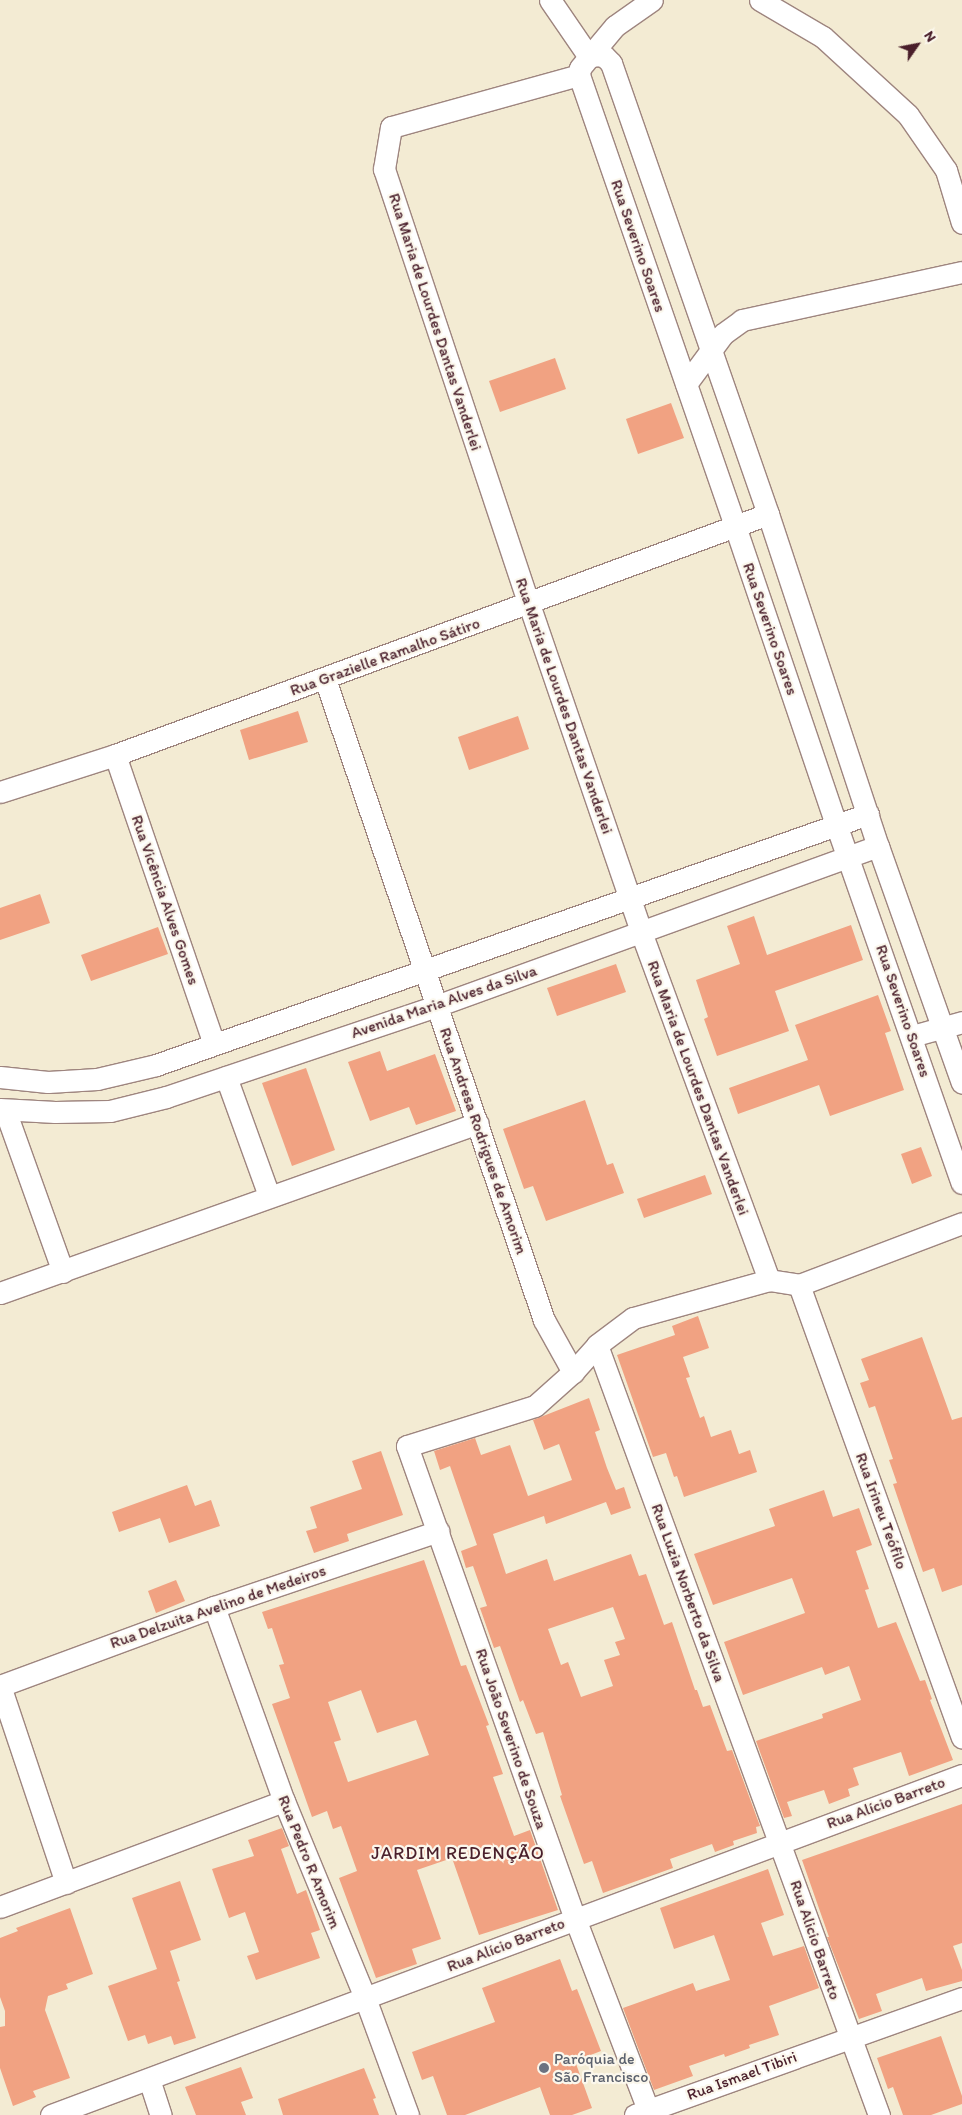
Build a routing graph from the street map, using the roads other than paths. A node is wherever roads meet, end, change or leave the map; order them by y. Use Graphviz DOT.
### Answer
graph roads {
  1 [pos="550,0"];
  2 [pos="652,0"];
  3 [pos="762,0"];
  4 [pos="584,66"];
  5 [pos="962,223"];
  6 [pos="962,272"];
  7 [pos="712,352"];
  8 [pos="686,384"];
  9 [pos="768,514"];
  10 [pos="735,526"];
  11 [pos="528,604"];
  12 [pos="325,679"];
  13 [pos="115,756"];
  14 [pos="0,792"];
  15 [pos="868,814"];
  16 [pos="836,827"];
  17 [pos="878,846"];
  18 [pos="848,856"];
  19 [pos="629,897"];
  20 [pos="641,932"];
  21 [pos="425,972"];
  22 [pos="436,1006"];
  23 [pos="953,1025"];
  24 [pos="912,1036"];
  25 [pos="214,1044"];
  26 [pos="0,1077"];
  27 [pos="226,1078"];
  28 [pos="962,1082"];
  29 [pos="2,1110"];
  30 [pos="478,1123"];
  31 [pos="962,1182"];
  32 [pos="269,1196"];
  33 [pos="962,1223"];
  34 [pos="63,1272"];
  35 [pos="769,1280"];
  36 [pos="799,1285"];
  37 [pos="0,1293"];
  38 [pos="597,1345"];
  39 [pos="573,1372"];
  40 [pos="438,1531"];
  41 [pos="214,1607"];
  42 [pos="0,1686"];
  43 [pos="962,1738"];
  44 [pos="962,1775"];
  45 [pos="284,1801"];
  46 [pos="780,1841"];
  47 [pos="66,1883"];
  48 [pos="0,1908"];
  49 [pos="574,1919"];
  50 [pos="365,1998"];
  51 [pos="962,1998"];
  52 [pos="850,2038"];
  53 [pos="149,2079"];
  54 [pos="644,2113"];
  55 [pos="51,2115"];
  56 [pos="161,2115"];
  57 [pos="408,2115"];
  58 [pos="879,2115"];
  1 -- 4 [label="street, Rua Severino Soares"];
  2 -- 4 [label="street"];
  3 -- 5 [label="street"];
  4 -- 7 [label="street, Rua Severino Soares"];
  4 -- 8 [label="street, Rua Severino Soares"];
  4 -- 11 [label="street, Rua Maria de Lourdes Dantas Vanderlei"];
  6 -- 7 [label="street"];
  7 -- 8 [label="street"];
  7 -- 9 [label="street, Rua Severino Soares"];
  8 -- 10 [label="street, Rua Severino Soares"];
  9 -- 10 [label="street, Rua Grazielle Ramalho Sátiro"];
  9 -- 15 [label="street, Rua Severino Soares"];
  10 -- 11 [label="street, Rua Grazielle Ramalho Sátiro"];
  10 -- 16 [label="street, Rua Severino Soares"];
  11 -- 12 [label="street, Rua Grazielle Ramalho Sátiro"];
  11 -- 19 [label="street, Rua Maria de Lourdes Dantas Vanderlei"];
  12 -- 13 [label="street, Rua Grazielle Ramalho Sátiro"];
  12 -- 21 [label="street, Rua Andresa Rodrigues de Amorim"];
  13 -- 14 [label="street, Rua Grazielle Ramalho Sátiro"];
  13 -- 25 [label="street, Rua Vicência Alves Gomes"];
  15 -- 16 [label="street"];
  15 -- 17 [label="street, Rua Severino Soares"];
  16 -- 18 [label="street, Rua Severino Soares"];
  16 -- 19 [label="street"];
  17 -- 18 [label="street, Avenida Maria Alves da Silva"];
  17 -- 23 [label="street, Rua Severino Soares"];
  18 -- 20 [label="street, Avenida Maria Alves da Silva"];
  18 -- 24 [label="street, Rua Severino Soares"];
  19 -- 20 [label="street, Rua Maria de Lourdes Dantas Vanderlei"];
  19 -- 21 [label="street"];
  20 -- 22 [label="street, Avenida Maria Alves da Silva"];
  20 -- 35 [label="street, Rua Maria de Lourdes Dantas Vanderlei"];
  21 -- 22 [label="street, Rua Andresa Rodrigues de Amorim"];
  21 -- 25 [label="street"];
  22 -- 27 [label="street, Avenida Maria Alves da Silva"];
  22 -- 30 [label="street, Rua Andresa Rodrigues de Amorim"];
  23 -- 24 [label="street"];
  23 -- 28 [label="street, Rua Severino Soares"];
  24 -- 31 [label="street, Rua Severino Soares"];
  25 -- 26 [label="street"];
  27 -- 29 [label="street, Avenida Maria Alves da Silva"];
  27 -- 32 [label="street"];
  29 -- 34 [label="street"];
  30 -- 32 [label="street"];
  30 -- 39 [label="street, Rua Andresa Rodrigues de Amorim"];
  32 -- 34 [label="street"];
  33 -- 36 [label="street"];
  34 -- 37 [label="street"];
  35 -- 36 [label="street"];
  35 -- 38 [label="street"];
  36 -- 43 [label="street, Rua Irineu Teófilo"];
  38 -- 39 [label="street"];
  38 -- 46 [label="street, Rua Luzia Norberto da Silva"];
  39 -- 40 [label="street, Rua João Severino de Souza"];
  40 -- 41 [label="street, Rua Delzuita Avelino de Medeiros"];
  40 -- 49 [label="street, Rua João Severino de Souza"];
  41 -- 42 [label="street, Rua Delzuita Avelino de Medeiros"];
  41 -- 45 [label="street, Rua Pedro R Amorim"];
  42 -- 47 [label="street"];
  44 -- 46 [label="street, Rua Alício Barreto"];
  45 -- 47 [label="street"];
  45 -- 50 [label="street, Rua Pedro R Amorim"];
  46 -- 49 [label="street, Rua Alício Barreto"];
  46 -- 52 [label="street, Rua Alicio Barreto"];
  47 -- 48 [label="street"];
  49 -- 50 [label="street, Rua Alício Barreto"];
  49 -- 54 [label="street, Rua João Severino de Souza"];
  50 -- 53 [label="street, Rua Alício Barreto"];
  50 -- 57 [label="street, Rua Pedro R Amorim"];
  51 -- 52 [label="street"];
  52 -- 54 [label="street, Rua Ismael Tibiri"];
  52 -- 58 [label="street"];
  53 -- 55 [label="street, Rua Alício Barreto"];
  53 -- 56 [label="street"];
}
